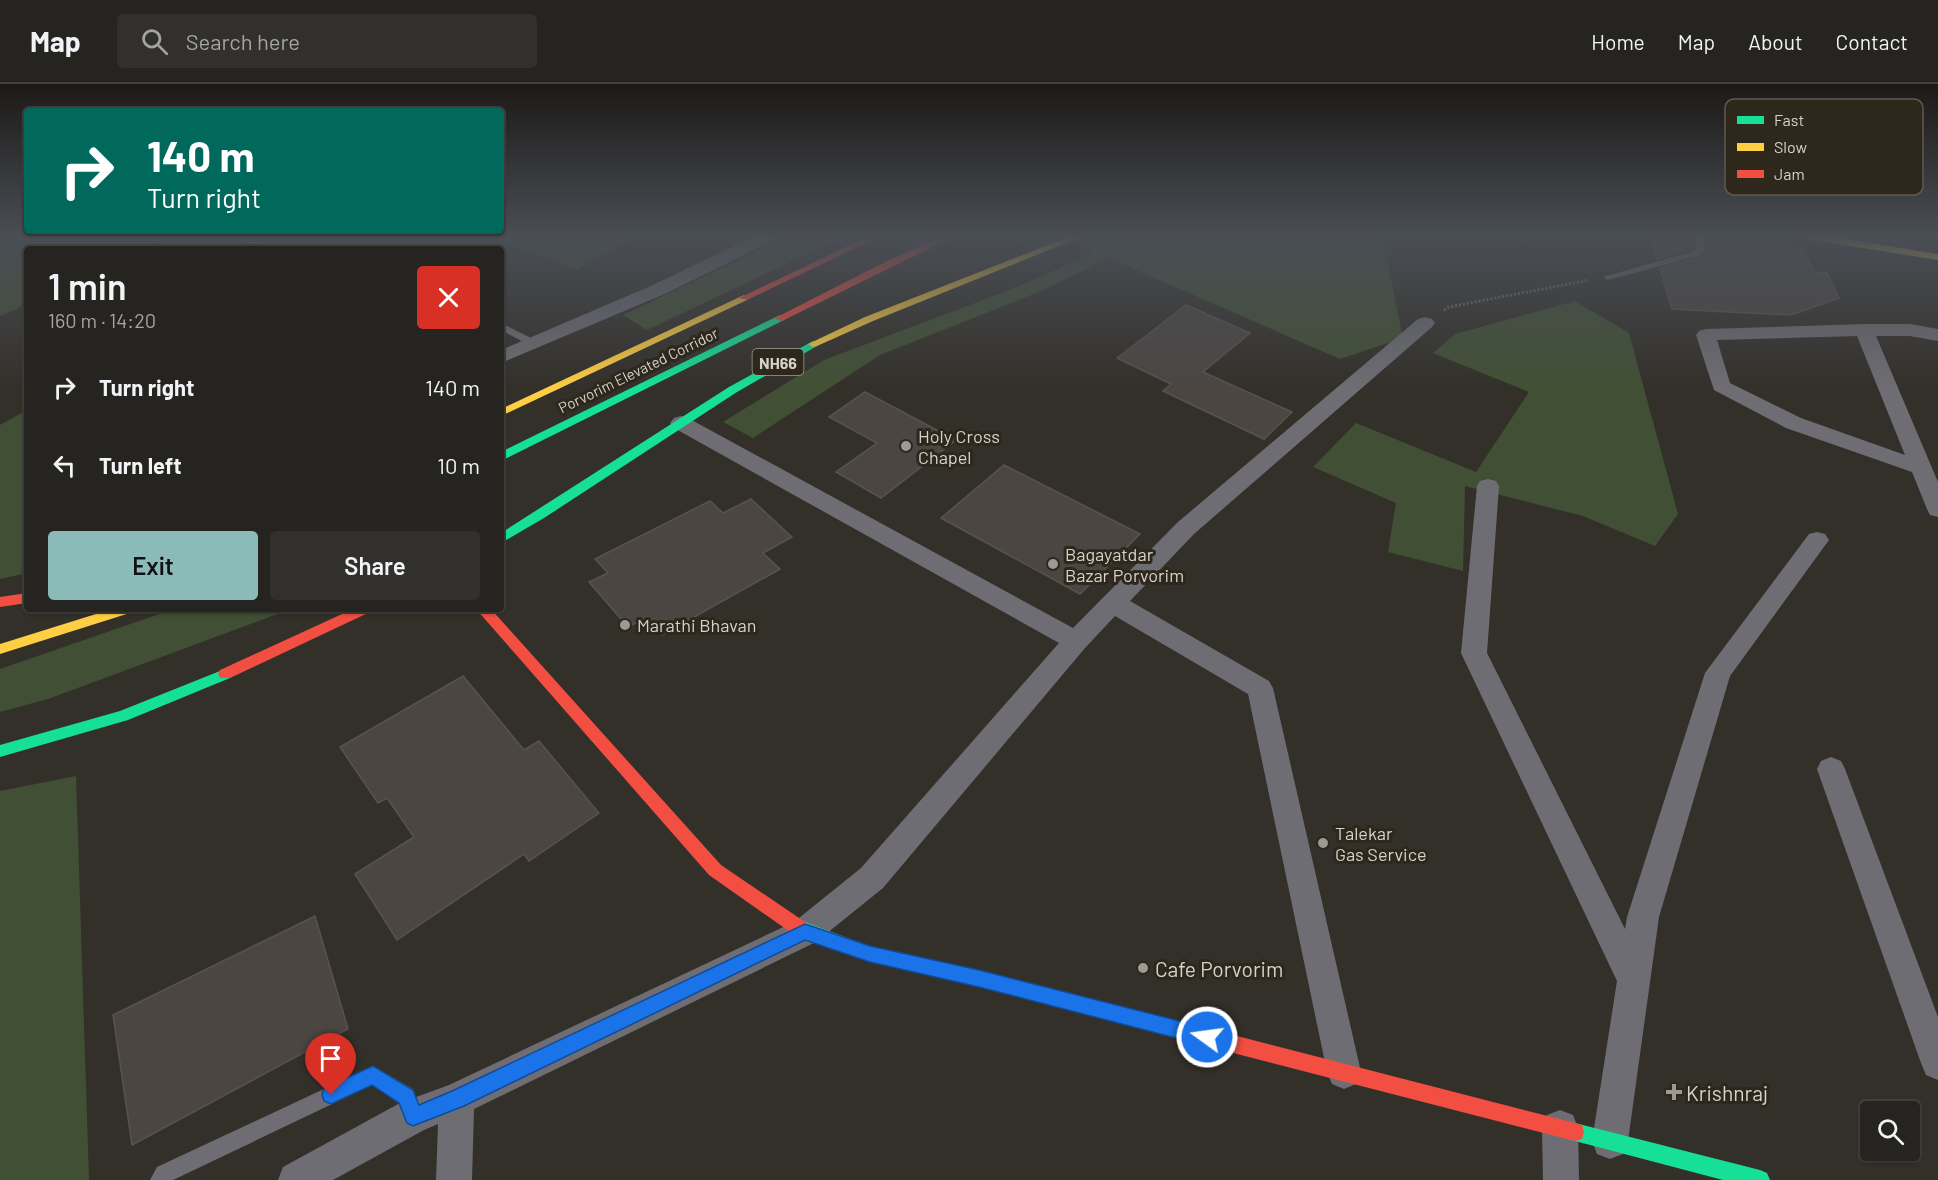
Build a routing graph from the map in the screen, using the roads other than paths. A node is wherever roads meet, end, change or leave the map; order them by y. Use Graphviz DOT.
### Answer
graph roads {
  1 [pos="666,286"];
  2 [pos="770,286"];
  3 [pos="844,286"];
  4 [pos="953,286"];
  5 [pos="1425,323"];
  6 [pos="504,328"];
  7 [pos="1864,330"];
  8 [pos="1938,335"];
  9 [pos="533,343"];
  10 [pos="504,356"];
  11 [pos="504,412"];
  12 [pos="681,423"];
  13 [pos="504,456"];
  14 [pos="1922,468"];
  15 [pos="1488,486"];
  16 [pos="1938,509"];
  17 [pos="504,537"];
  18 [pos="1817,540"];
  19 [pos="24,598"];
  20 [pos="0,602"];
  21 [pos="1112,603"];
  22 [pos="118,612"];
  23 [pos="359,612"];
  24 [pos="486,612"];
  25 [pos="1076,641"];
  26 [pos="0,649"];
  27 [pos="0,751"];
  28 [pos="1831,769"];
  29 [pos="805,932"];
  30 [pos="1634,981"];
  31 [pos="1938,1063"];
  32 [pos="1344,1072"];
  33 [pos="458,1099"];
  34 [pos="413,1116"];
  35 [pos="1560,1128"];
  36 [pos="1610,1141"];
  37 [pos="160,1180"];
  38 [pos="296,1180"];
  39 [pos="454,1180"];
  40 [pos="1561,1180"];
  41 [pos="1760,1180"];
  1 -- 9 [label="street"];
  2 -- 11 [label="main road"];
  3 -- 13 [label="main road, Porvorim Elevated Corridor"];
  4 -- 12 [label="main road, NH66"];
  5 -- 21 [label="street"];
  6 -- 9 [label="lane"];
  7 -- 8 [label="street"];
  7 -- 14 [label="street"];
  7 -- 14 [label="street"];
  9 -- 10 [label="street"];
  12 -- 17 [label="main road, NH66"];
  12 -- 25 [label="street"];
  14 -- 16 [label="street"];
  15 -- 30 [label="street"];
  18 -- 30 [label="street"];
  19 -- 20 [label="main road"];
  21 -- 25 [label="street"];
  21 -- 32 [label="street"];
  22 -- 26 [label="main road"];
  23 -- 27 [label="main road"];
  24 -- 29 [label="main road"];
  25 -- 29 [label="street"];
  28 -- 31 [label="street"];
  29 -- 32 [label="main road"];
  29 -- 33 [label="street"];
  30 -- 36 [label="street"];
  32 -- 35 [label="main road"];
  33 -- 34 [label="street"];
  33 -- 39 [label="street"];
  34 -- 37 [label="lane"];
  34 -- 38 [label="street"];
  35 -- 36 [label="main road"];
  35 -- 40 [label="street"];
  36 -- 41 [label="main road"];
}
